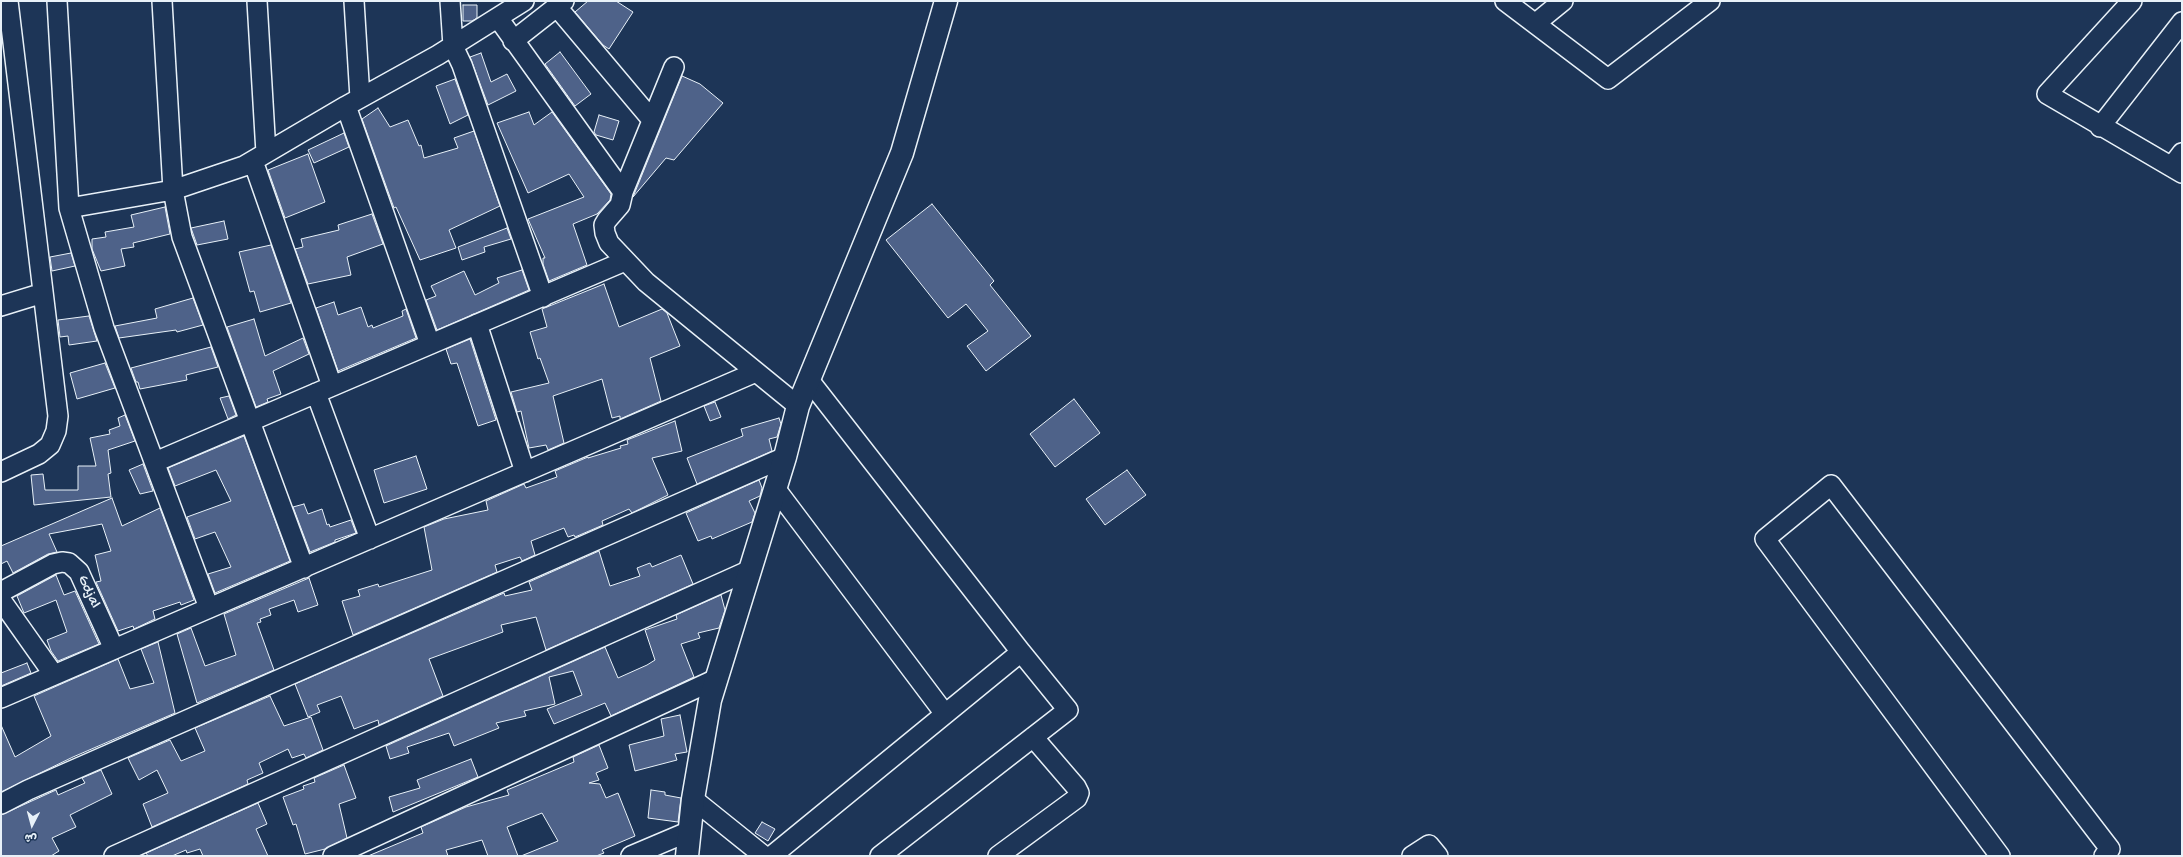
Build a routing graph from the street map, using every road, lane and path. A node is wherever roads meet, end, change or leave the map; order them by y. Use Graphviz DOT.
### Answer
graph roads {
  1 [pos="8,1"];
  2 [pos="57,1"];
  3 [pos="162,1"];
  4 [pos="257,1"];
  5 [pos="354,1"];
  6 [pos="450,1"];
  7 [pos="524,1"];
  8 [pos="946,1"];
  9 [pos="1504,1"];
  10 [pos="1563,1"];
  11 [pos="1710,1"];
  12 [pos="2132,1"];
  13 [pos="560,4"];
  14 [pos="498,18"];
  15 [pos="2182,22"];
  16 [pos="1536,23"];
  17 [pos="513,41"];
  18 [pos="453,46"];
  19 [pos="674,67"];
  20 [pos="353,102"];
  21 [pos="652,120"];
  22 [pos="2100,127"];
  23 [pos="259,157"];
  24 [pos="2179,164"];
  25 [pos="173,190"];
  26 [pos="623,192"];
  27 [pos="69,208"];
  28 [pos="625,261"];
  29 [pos="43,293"];
  30 [pos="542,297"];
  31 [pos="1,306"];
  32 [pos="477,324"];
  33 [pos="430,344"];
  34 [pos="756,372"];
  35 [pos="809,380"];
  36 [pos="324,389"];
  37 [pos="798,406"];
  38 [pos="249,422"];
  39 [pos="785,457"];
  40 [pos="155,462"];
  41 [pos="1,472"];
  42 [pos="525,472"];
  43 [pos="775,488"];
  44 [pos="370,539"];
  45 [pos="304,568"];
  46 [pos="748,571"];
  47 [pos="1,592"];
  48 [pos="1,600"];
  49 [pos="208,608"];
  50 [pos="114,649"];
  51 [pos="1021,652"];
  52 [pos="54,675"];
  53 [pos="716,679"];
  54 [pos="1,698"];
  55 [pos="945,714"];
  56 [pos="1033,737"];
  57 [pos="693,799"];
  58 [pos="1,804"];
  59 [pos="690,831"];
  60 [pos="769,855"];
  61 [pos="114,856"];
  62 [pos="333,856"];
  63 [pos="631,856"];
  64 [pos="687,856"];
  65 [pos="880,856"];
  66 [pos="998,856"];
  67 [pos="1412,856"];
  68 [pos="1438,856"];
  69 [pos="2000,856"];
  70 [pos="2104,856"];
  1 -- 29 [label="street"];
  2 -- 27 [label="street"];
  3 -- 25 [label="street"];
  4 -- 23 [label="street"];
  5 -- 20 [label="street"];
  6 -- 18 [label="street"];
  7 -- 14 [label="street"];
  8 -- 35 [label="street"];
  9 -- 16 [label="street"];
  10 -- 16 [label="street"];
  11 -- 16 [label="street"];
  12 -- 22 [label="street"];
  13 -- 17 [label="street"];
  13 -- 21 [label="street"];
  14 -- 17 [label="street"];
  14 -- 18 [label="street"];
  15 -- 22 [label="street"];
  17 -- 26 [label="street"];
  18 -- 20 [label="street"];
  18 -- 30 [label="street"];
  19 -- 21 [label="street"];
  20 -- 23 [label="street"];
  20 -- 33 [label="street"];
  21 -- 26 [label="street"];
  22 -- 24 [label="street"];
  23 -- 25 [label="street"];
  23 -- 36 [label="street"];
  25 -- 27 [label="street"];
  25 -- 38 [label="street"];
  26 -- 28 [label="street"];
  27 -- 40 [label="street"];
  28 -- 30 [label="street"];
  28 -- 34 [label="street"];
  29 -- 31 [label="street"];
  29 -- 41 [label="street"];
  30 -- 32 [label="street"];
  32 -- 33 [label="street"];
  32 -- 42 [label="street"];
  33 -- 36 [label="street"];
  34 -- 37 [label="street"];
  34 -- 42 [label="street"];
  35 -- 37 [label="street"];
  35 -- 51 [label="street"];
  36 -- 38 [label="street"];
  36 -- 44 [label="street"];
  37 -- 39 [label="street"];
  38 -- 40 [label="street"];
  38 -- 45 [label="street"];
  39 -- 43 [label="street"];
  39 -- 58 [label="street"];
  40 -- 49 [label="street"];
  42 -- 44 [label="street"];
  43 -- 46 [label="street"];
  43 -- 55 [label="street"];
  44 -- 45 [label="street"];
  45 -- 49 [label="street"];
  46 -- 53 [label="street"];
  46 -- 61 [label="street"];
  47 -- 50 [label="street, Gdjal"];
  48 -- 52 [label="street"];
  49 -- 50 [label="street"];
  50 -- 52 [label="street"];
  51 -- 55 [label="street"];
  51 -- 56 [label="street"];
  52 -- 54 [label="street"];
  53 -- 57 [label="street"];
  53 -- 62 [label="street"];
  55 -- 60 [label="street"];
  56 -- 65 [label="street"];
  56 -- 66 [label="street"];
  57 -- 59 [label="street"];
  57 -- 60 [label="street"];
  59 -- 63 [label="street"];
  59 -- 64 [label="street"];
  67 -- 68 [label="street"];
  69 -- 70 [label="street"];
}
